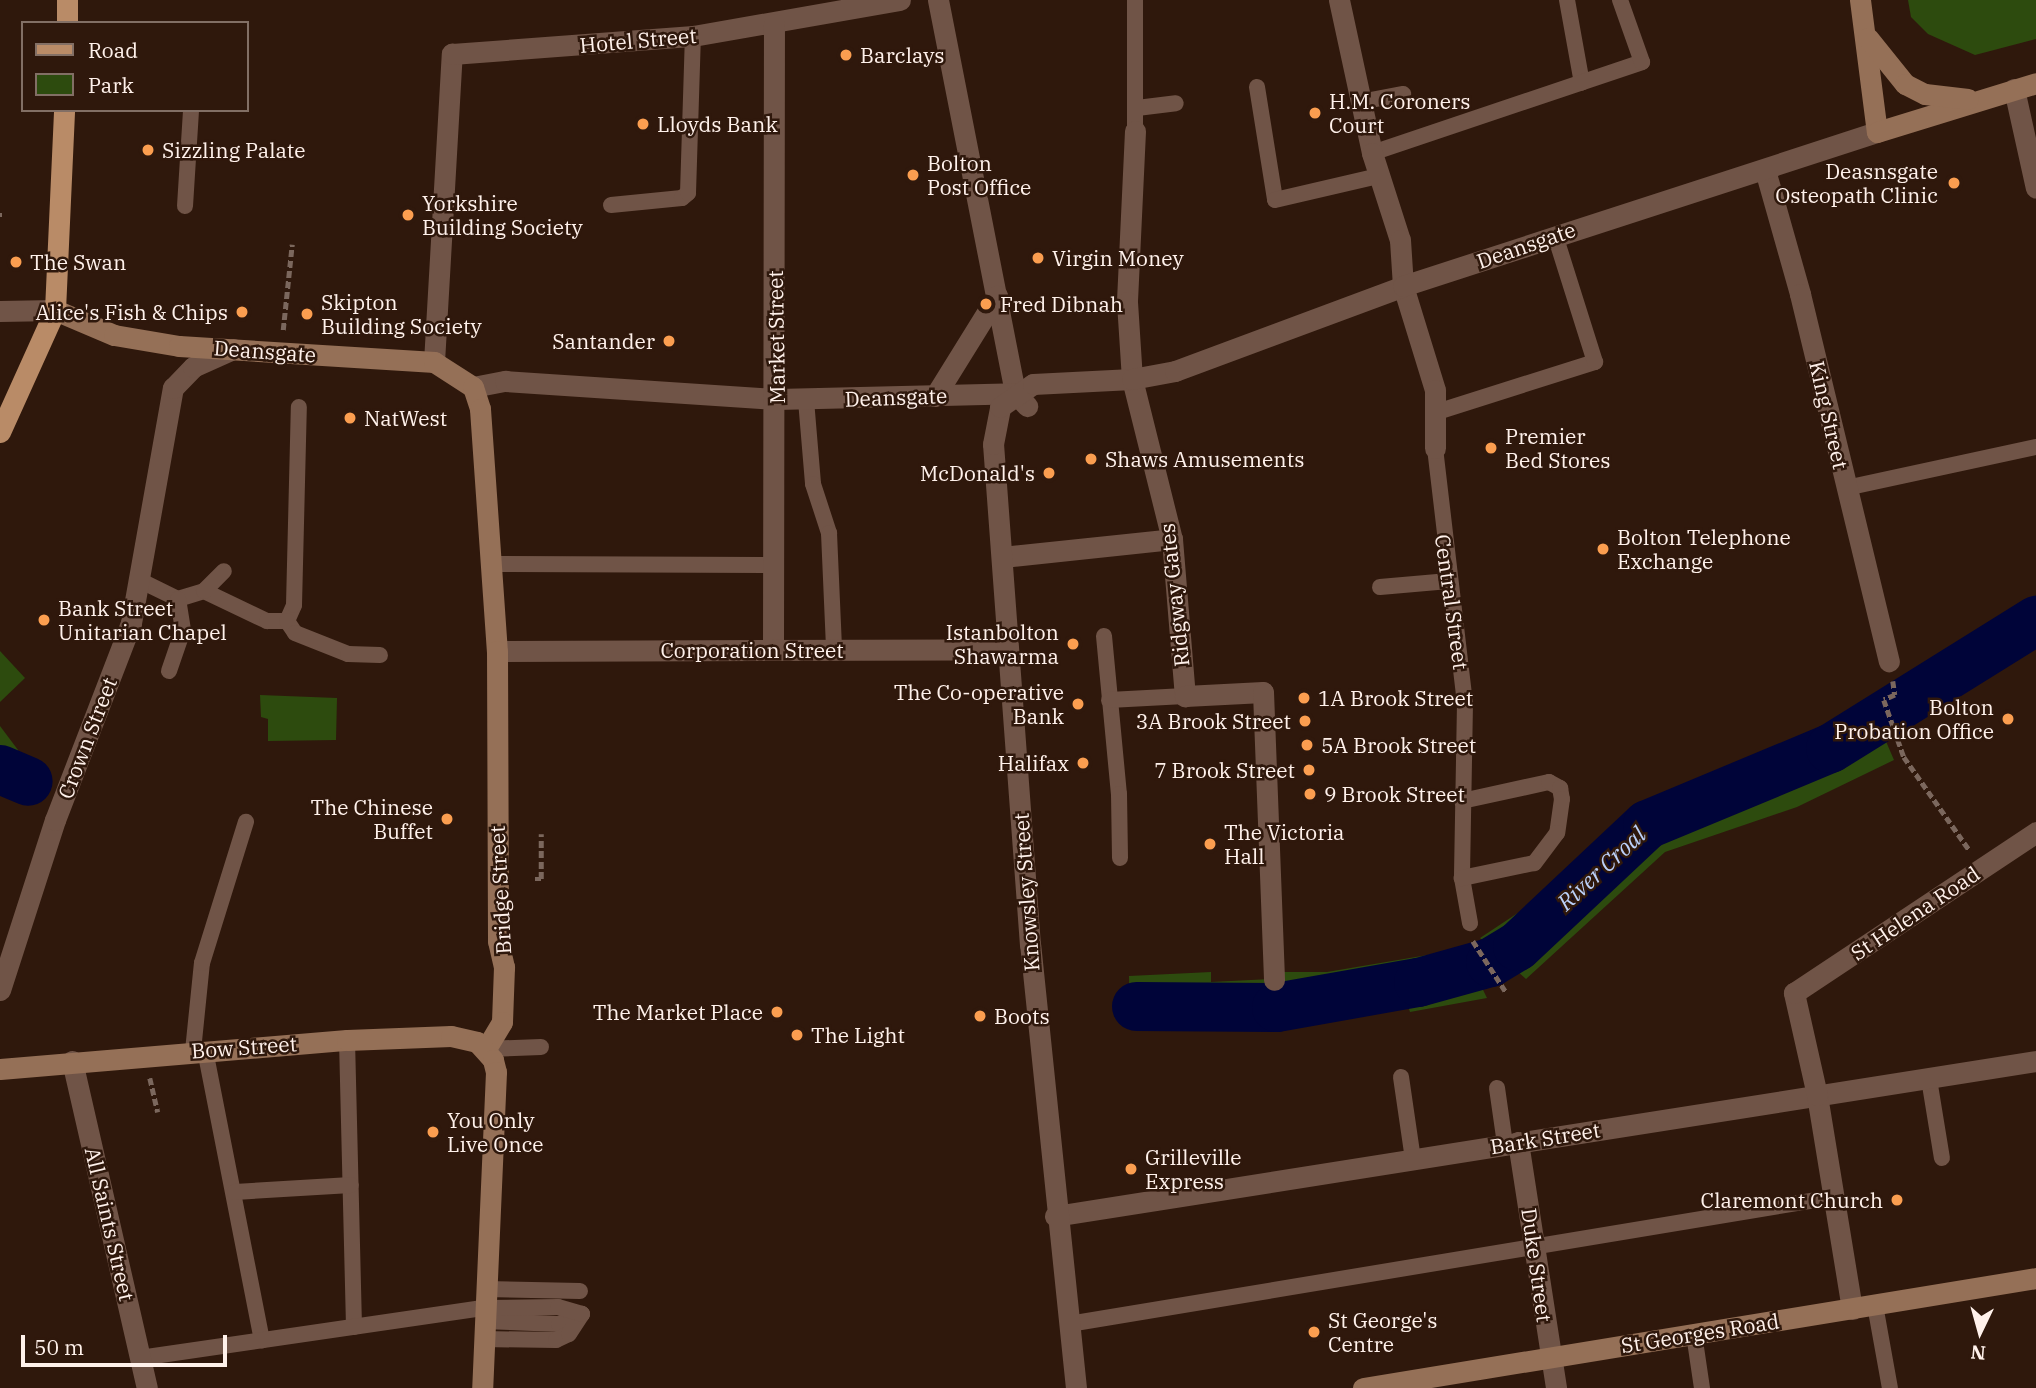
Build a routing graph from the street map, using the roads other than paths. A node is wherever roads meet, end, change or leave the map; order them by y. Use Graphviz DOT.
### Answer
graph roads {
  1 [pos="67,0"];
  2 [pos="900,0"];
  3 [pos="938,0"];
  4 [pos="1135,0"];
  5 [pos="1339,0"];
  6 [pos="1567,0"];
  7 [pos="1620,0"];
  8 [pos="1860,0"];
  9 [pos="67,21"];
  10 [pos="774,24"];
  11 [pos="1866,33"];
  12 [pos="693,36"];
  13 [pos="1582,83"];
  14 [pos="2036,83"];
  15 [pos="1257,87"];
  16 [pos="2014,89"];
  17 [pos="1403,94"];
  18 [pos="1978,100"];
  19 [pos="1360,102"];
  20 [pos="1176,103"];
  21 [pos="1137,108"];
  22 [pos="64,112"];
  23 [pos="191,112"];
  24 [pos="1135,131"];
  25 [pos="1877,132"];
  26 [pos="1373,153"];
  27 [pos="1765,170"];
  28 [pos="1378,176"];
  29 [pos="2036,188"];
  30 [pos="611,205"];
  31 [pos="185,206"];
  32 [pos="1555,235"];
  33 [pos="1404,286"];
  34 [pos="997,296"];
  35 [pos="55,310"];
  36 [pos="0,311"];
  37 [pos="233,349"];
  38 [pos="434,362"];
  39 [pos="1132,379"];
  40 [pos="473,387"];
  41 [pos="935,396"];
  42 [pos="777,399"];
  43 [pos="1017,399"];
  44 [pos="807,400"];
  45 [pos="299,407"];
  46 [pos="1437,412"];
  47 [pos="0,432"];
  48 [pos="2036,447"];
  49 [pos="1435,448"];
  50 [pos="1846,488"];
  51 [pos="1172,540"];
  52 [pos="1002,557"];
  53 [pos="490,564"];
  54 [pos="776,565"];
  55 [pos="224,570"];
  56 [pos="139,580"];
  57 [pos="1448,581"];
  58 [pos="1380,587"];
  59 [pos="204,591"];
  60 [pos="178,599"];
  61 [pos="287,621"];
  62 [pos="1104,636"];
  63 [pos="1008,648"];
  64 [pos="834,649"];
  65 [pos="962,649"];
  66 [pos="773,650"];
  67 [pos="497,651"];
  68 [pos="380,655"];
  69 [pos="1891,668"];
  70 [pos="169,671"];
  71 [pos="1185,696"];
  72 [pos="1109,700"];
  73 [pos="1462,801"];
  74 [pos="246,822"];
  75 [pos="2036,832"];
  76 [pos="1120,858"];
  77 [pos="1462,878"];
  78 [pos="1469,923"];
  79 [pos="1275,980"];
  80 [pos="1,982"];
  81 [pos="347,1040"];
  82 [pos="541,1047"];
  83 [pos="486,1049"];
  84 [pos="199,1051"];
  85 [pos="72,1061"];
  86 [pos="2036,1061"];
  87 [pos="0,1069"];
  88 [pos="1401,1077"];
  89 [pos="1930,1079"];
  90 [pos="1497,1088"];
  91 [pos="1817,1095"];
  92 [pos="1512,1143"];
  93 [pos="1942,1158"];
  94 [pos="1413,1159"];
  95 [pos="351,1185"];
  96 [pos="235,1192"];
  97 [pos="1834,1197"];
  98 [pos="1055,1216"];
  99 [pos="1534,1247"];
  100 [pos="2036,1278"];
  101 [pos="580,1291"];
  102 [pos="1875,1306"];
  103 [pos="1852,1309"];
  104 [pos="484,1314"];
  105 [pos="1069,1324"];
  106 [pos="354,1327"];
  107 [pos="1694,1334"];
  108 [pos="262,1340"];
  109 [pos="1550,1356"];
  110 [pos="141,1358"];
  111 [pos="147,1388"];
  112 [pos="482,1388"];
  113 [pos="1076,1388"];
  114 [pos="1363,1388"];
  115 [pos="1556,1388"];
  116 [pos="1702,1388"];
  117 [pos="1890,1388"];
  1 -- 9 [label="main road"];
  2 -- 10 [label="street, Hotel Street"];
  3 -- 34 [label="street"];
  4 -- 21 [label="lane"];
  5 -- 19 [label="street, Central Street"];
  6 -- 13 [label="lane"];
  7 -- 13 [label="lane"];
  8 -- 11 [label="main road"];
  10 -- 12 [label="street, Hotel Street"];
  10 -- 42 [label="street, Market Street"];
  11 -- 18 [label="main road"];
  11 -- 25 [label="main road"];
  12 -- 30 [label="lane"];
  12 -- 38 [label="street, Hotel Street"];
  13 -- 26 [label="lane"];
  14 -- 16 [label="main road, Deansgate"];
  15 -- 28 [label="lane"];
  16 -- 18 [label="main road, Deansgate"];
  16 -- 29 [label="street"];
  17 -- 19 [label="lane"];
  18 -- 25 [label="main road, Deansgate"];
  19 -- 26 [label="street, Central Street"];
  20 -- 21 [label="lane"];
  21 -- 24 [label="lane"];
  22 -- 35 [label="main road"];
  23 -- 31 [label="lane"];
  24 -- 39 [label="street, Ridgway Gates"];
  25 -- 27 [label="street, Deansgate"];
  26 -- 28 [label="street, Central Street"];
  27 -- 32 [label="street, Deansgate"];
  27 -- 50 [label="street, King Street"];
  28 -- 33 [label="street, Central Street"];
  32 -- 33 [label="street, Deansgate"];
  32 -- 46 [label="lane"];
  33 -- 39 [label="street, Deansgate"];
  33 -- 46 [label="street, Central Street"];
  34 -- 41 [label="street"];
  34 -- 43 [label="street"];
  35 -- 36 [label="street"];
  35 -- 37 [label="main road, Deansgate"];
  35 -- 47 [label="main road"];
  37 -- 38 [label="main road, Deansgate"];
  37 -- 56 [label="street, Crown Street"];
  38 -- 40 [label="main road, Deansgate"];
  39 -- 43 [label="street, Deansgate"];
  39 -- 51 [label="street, Ridgway Gates"];
  40 -- 42 [label="street, Deansgate"];
  40 -- 53 [label="main road, Bridge Street"];
  41 -- 43 [label="street, Deansgate"];
  41 -- 44 [label="street, Deansgate"];
  42 -- 44 [label="street, Deansgate"];
  42 -- 54 [label="street, Market Street"];
  43 -- 52 [label="street, Knowsley Street"];
  44 -- 64 [label="lane"];
  45 -- 61 [label="lane"];
  46 -- 49 [label="street, Central Street"];
  48 -- 50 [label="lane"];
  49 -- 57 [label="lane, Central Street"];
  50 -- 69 [label="street, King Street"];
  51 -- 52 [label="street"];
  51 -- 71 [label="street, Ridgway Gates"];
  52 -- 63 [label="street, Knowsley Street"];
  53 -- 54 [label="lane"];
  53 -- 67 [label="main road, Bridge Street"];
  54 -- 66 [label="street, Market Street"];
  55 -- 59 [label="lane"];
  56 -- 60 [label="lane"];
  56 -- 80 [label="street, Crown Street"];
  57 -- 58 [label="lane"];
  57 -- 73 [label="lane, Central Street"];
  59 -- 60 [label="lane"];
  59 -- 61 [label="lane"];
  60 -- 70 [label="lane"];
  61 -- 68 [label="lane"];
  62 -- 72 [label="lane"];
  63 -- 65 [label="lane, Corporation Street"];
  63 -- 98 [label="street, Knowsley Street"];
  64 -- 65 [label="street, Corporation Street"];
  64 -- 66 [label="street, Corporation Street"];
  66 -- 67 [label="street, Corporation Street"];
  67 -- 83 [label="main road, Bridge Street"];
  71 -- 72 [label="lane"];
  71 -- 79 [label="street, Ridgway Gates"];
  72 -- 76 [label="lane"];
  73 -- 77 [label="lane, Central Street"];
  73 -- 77 [label="lane"];
  74 -- 84 [label="lane"];
  75 -- 91 [label="street, St Helena Road"];
  77 -- 78 [label="lane, Central Street"];
  81 -- 83 [label="main road, Bow Street"];
  81 -- 84 [label="main road, Bow Street"];
  81 -- 95 [label="lane"];
  82 -- 83 [label="lane"];
  83 -- 104 [label="main road"];
  84 -- 85 [label="main road, Bow Street"];
  84 -- 96 [label="lane"];
  85 -- 87 [label="main road, Bow Street"];
  85 -- 110 [label="street, All Saints Street"];
  86 -- 89 [label="street, Bark Street"];
  88 -- 94 [label="lane"];
  89 -- 91 [label="street, Bark Street"];
  89 -- 93 [label="lane"];
  90 -- 92 [label="lane"];
  91 -- 92 [label="street, Bark Street"];
  91 -- 97 [label="street"];
  92 -- 94 [label="street, Bark Street"];
  92 -- 99 [label="street, Duke Street"];
  94 -- 98 [label="street, Bark Street"];
  95 -- 96 [label="lane"];
  95 -- 106 [label="lane"];
  96 -- 108 [label="lane"];
  97 -- 99 [label="lane"];
  97 -- 103 [label="street"];
  98 -- 105 [label="street, Knowsley Street"];
  99 -- 105 [label="lane"];
  99 -- 109 [label="street, Duke Street"];
  100 -- 102 [label="main road, St Georges Road"];
  101 -- 104 [label="lane"];
  102 -- 103 [label="main road, St Georges Road"];
  102 -- 117 [label="lane"];
  103 -- 107 [label="main road, St Georges Road"];
  104 -- 104 [label="lane"];
  104 -- 106 [label="lane"];
  104 -- 112 [label="main road"];
  105 -- 113 [label="street, Knowsley Street"];
  106 -- 108 [label="lane"];
  107 -- 109 [label="main road, St Georges Road"];
  107 -- 116 [label="lane"];
  108 -- 110 [label="lane"];
  109 -- 114 [label="main road, St Georges Road"];
  109 -- 115 [label="street, Duke Street"];
  110 -- 111 [label="street, All Saints Street"];
}
